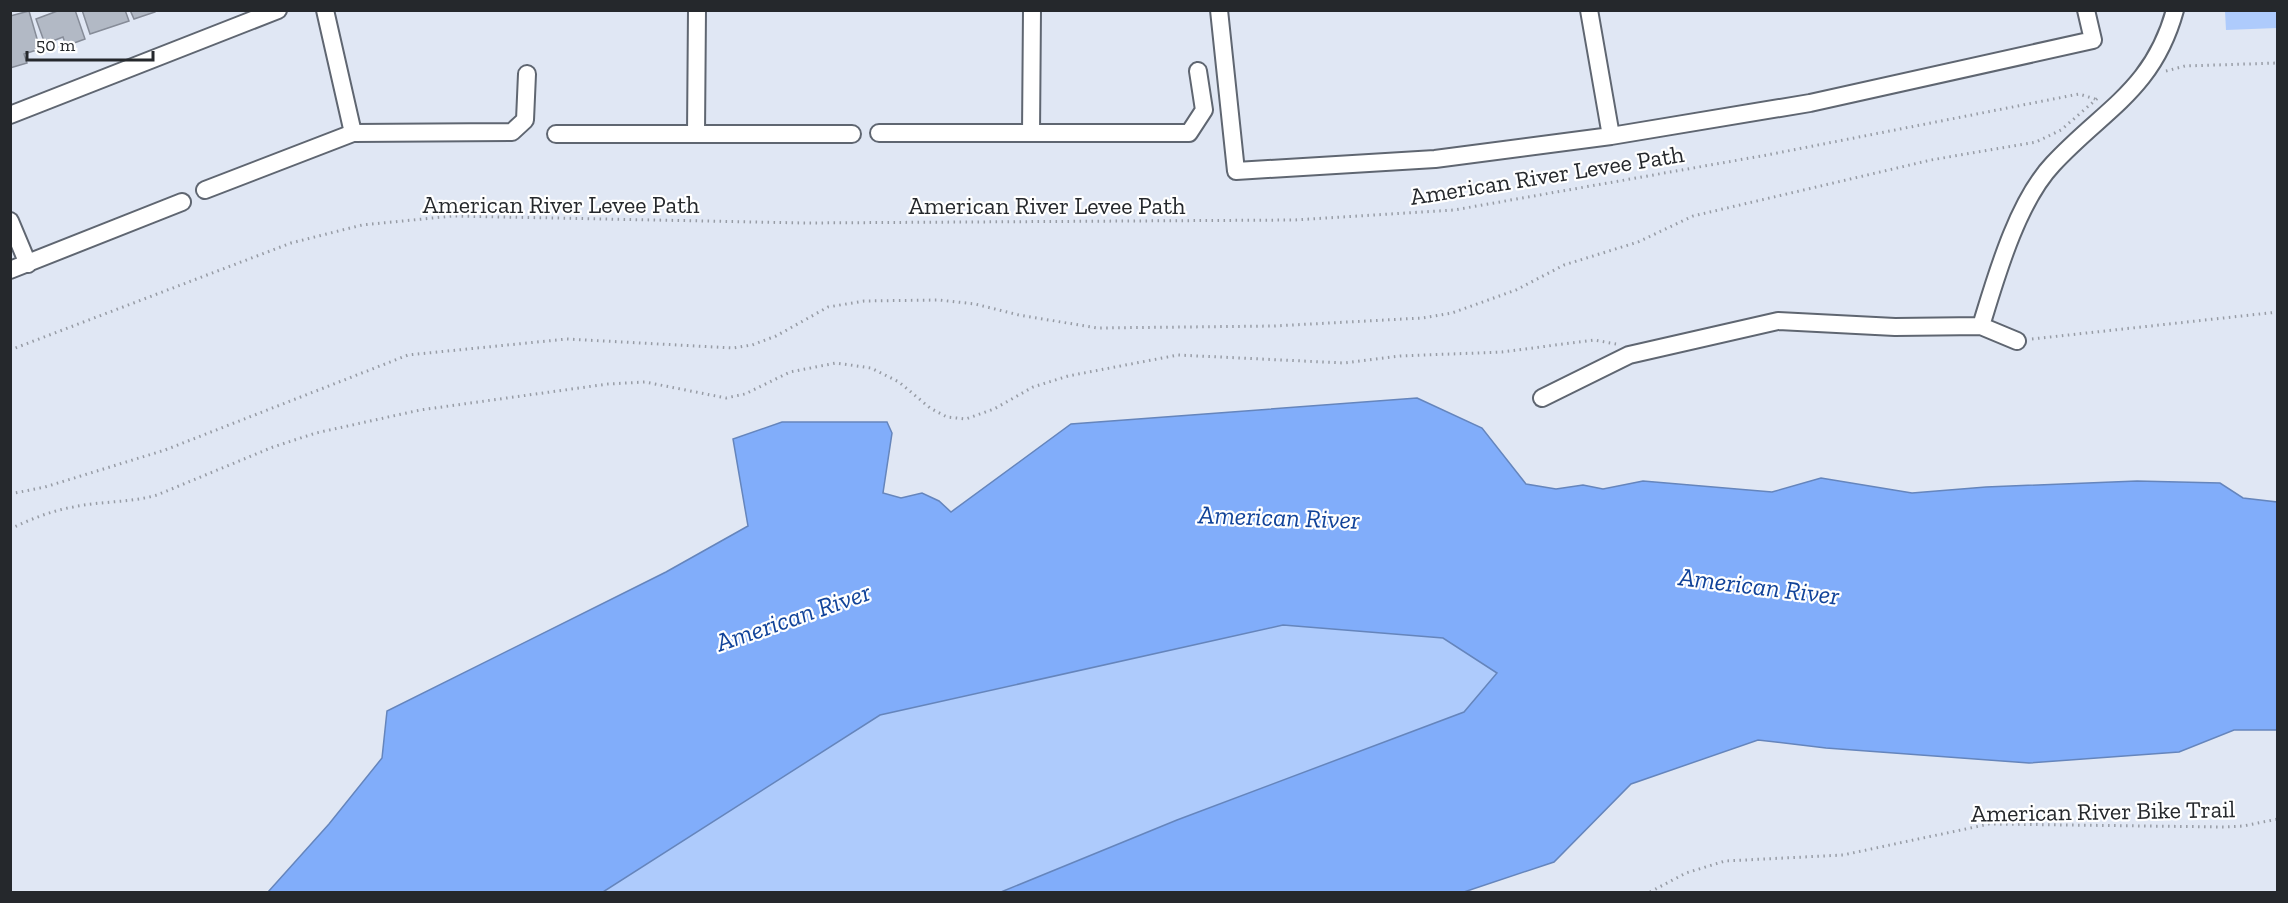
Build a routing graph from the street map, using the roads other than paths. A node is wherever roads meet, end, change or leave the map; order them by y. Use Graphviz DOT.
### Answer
graph roads {
  1 [pos="278,10"];
  2 [pos="324,10"];
  3 [pos="697,10"];
  4 [pos="1032,10"];
  5 [pos="1219,10"];
  6 [pos="1588,10"];
  7 [pos="2086,10"];
  8 [pos="2175,10"];
  9 [pos="1198,71"];
  10 [pos="527,74"];
  11 [pos="10,115"];
  12 [pos="353,133"];
  13 [pos="879,133"];
  14 [pos="1030,133"];
  15 [pos="556,134"];
  16 [pos="696,134"];
  17 [pos="852,134"];
  18 [pos="1611,136"];
  19 [pos="205,190"];
  20 [pos="182,202"];
  21 [pos="10,221"];
  22 [pos="28,264"];
  23 [pos="10,270"];
  24 [pos="1982,326"];
  25 [pos="2017,341"];
  26 [pos="1542,398"];
  1 -- 11 [label="street"];
  2 -- 12 [label="street"];
  3 -- 16 [label="street"];
  4 -- 14 [label="street"];
  5 -- 18 [label="street"];
  6 -- 18 [label="street"];
  7 -- 18 [label="street"];
  8 -- 24 [label="street"];
  9 -- 14 [label="street"];
  10 -- 12 [label="street"];
  12 -- 19 [label="street"];
  13 -- 14 [label="street"];
  15 -- 16 [label="street"];
  16 -- 17 [label="street"];
  20 -- 22 [label="street"];
  21 -- 22 [label="street"];
  22 -- 23 [label="street"];
  24 -- 25 [label="street"];
  24 -- 26 [label="street"];
}
